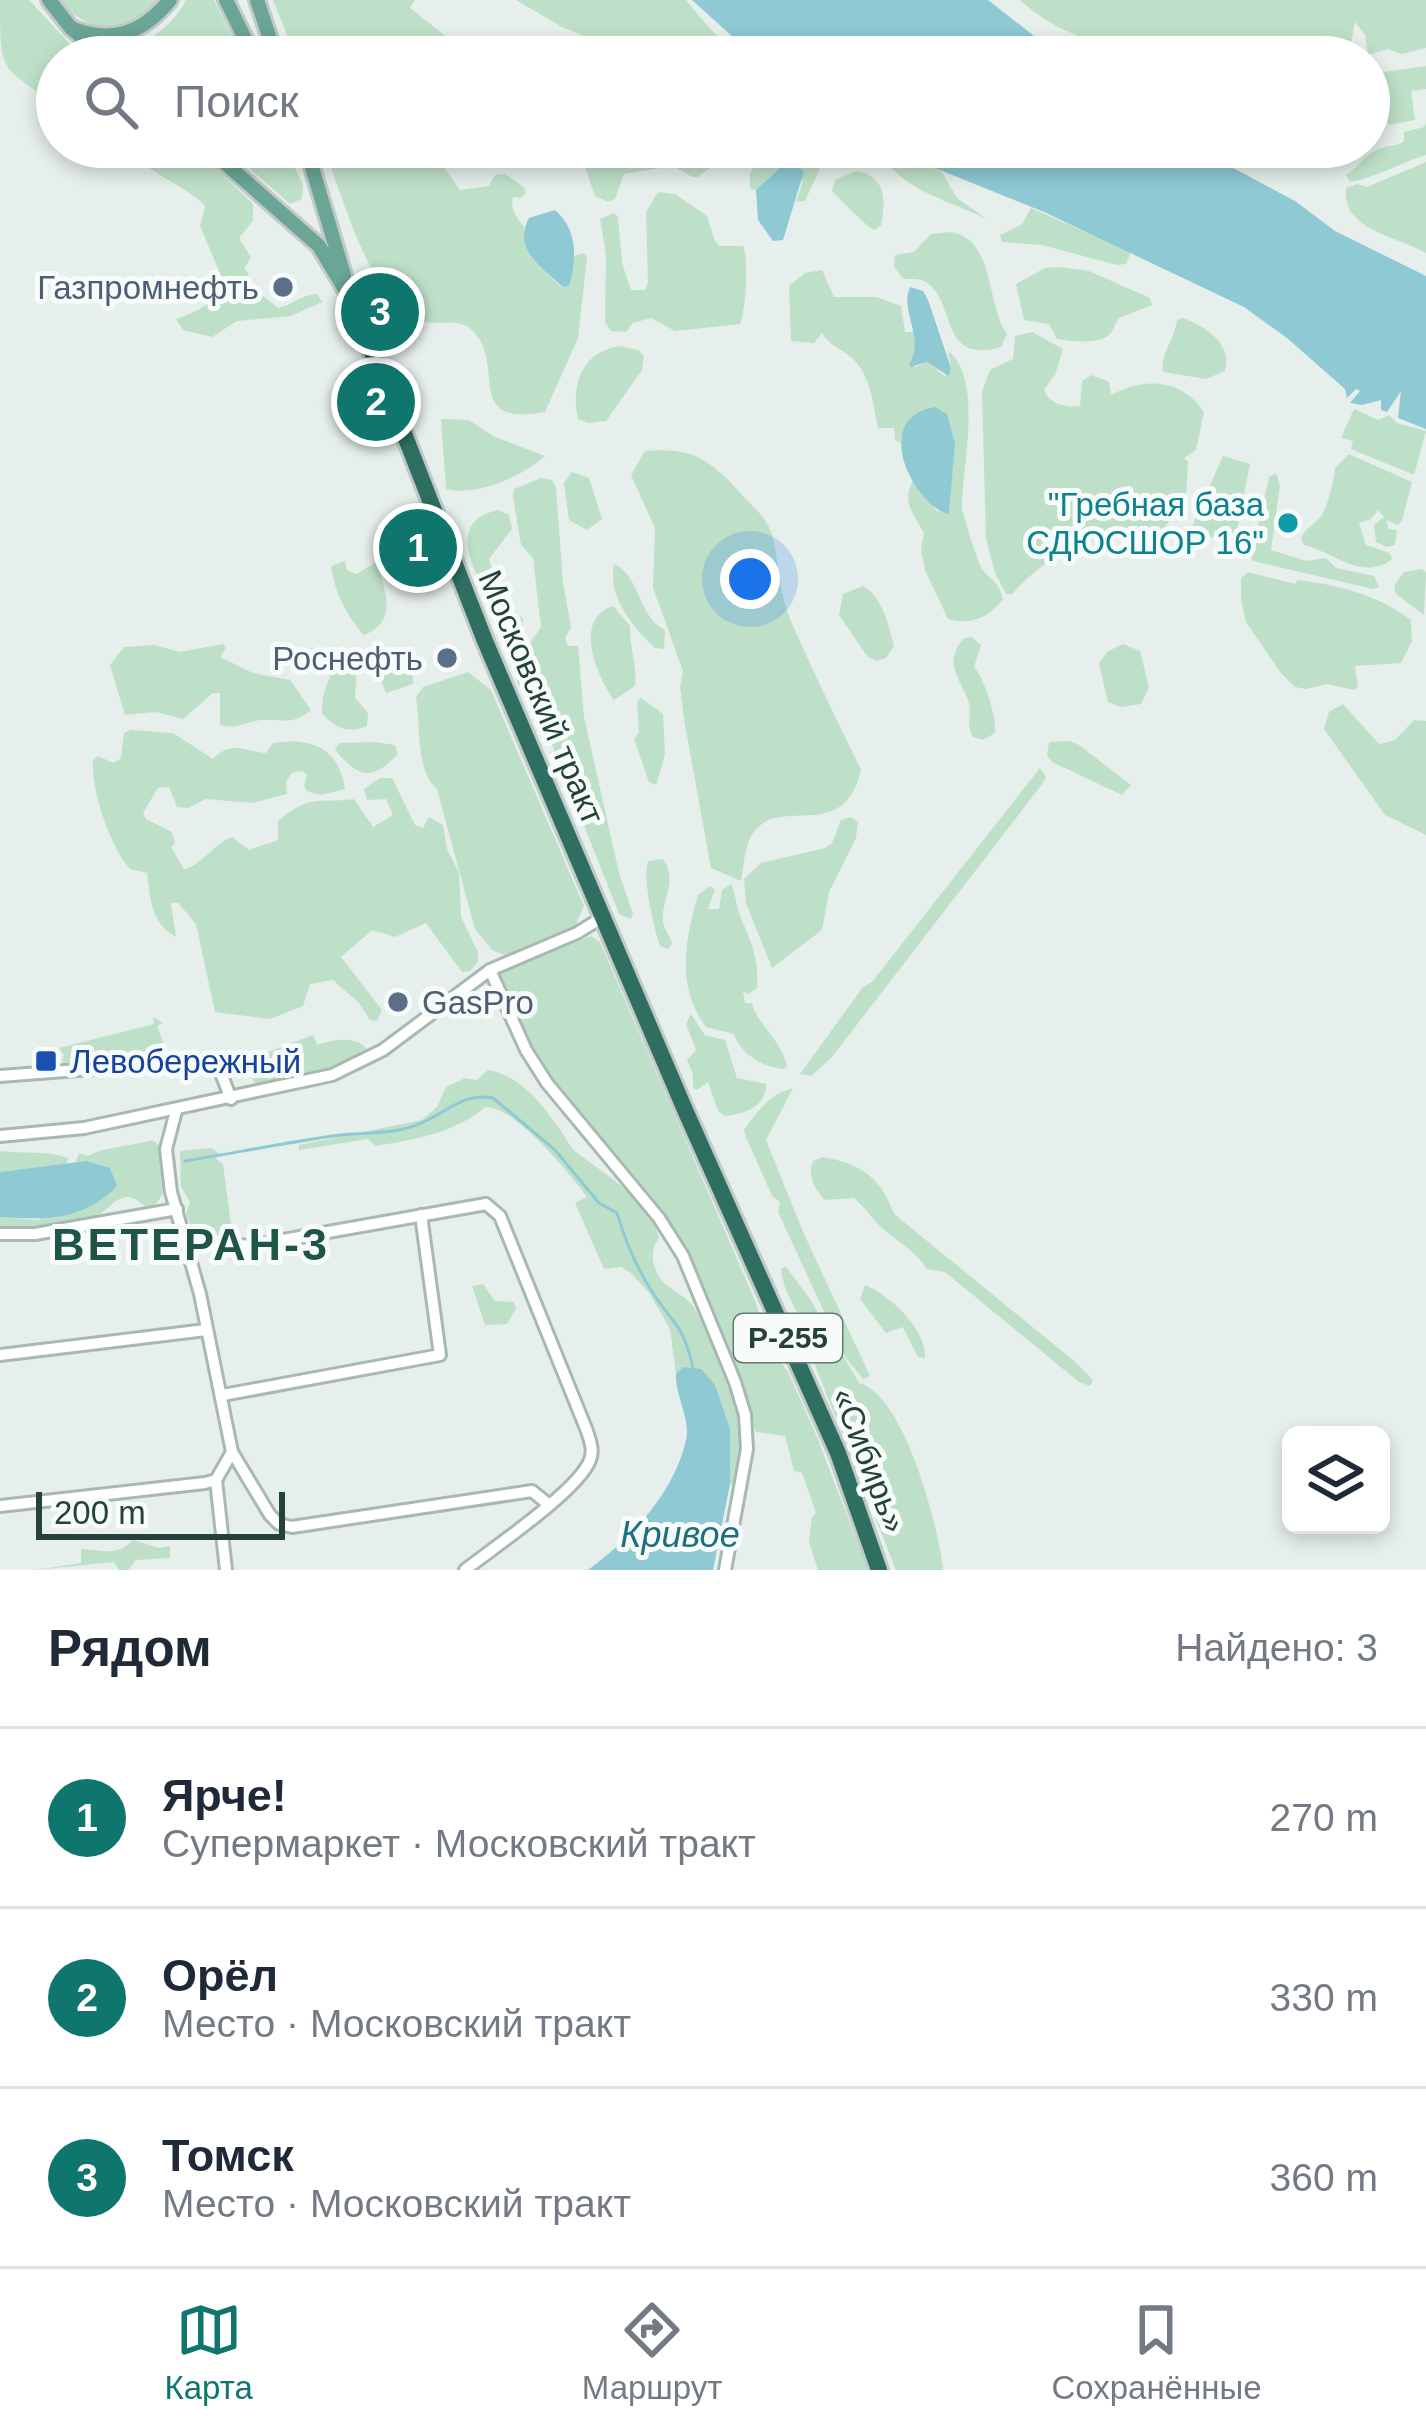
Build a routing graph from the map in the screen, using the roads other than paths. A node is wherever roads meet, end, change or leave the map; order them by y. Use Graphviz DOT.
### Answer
graph roads {
  1 [pos="49,0"];
  2 [pos="170,0"];
  3 [pos="226,0"];
  4 [pos="257,0"];
  5 [pos="71,28"];
  6 [pos="81,36"];
  7 [pos="99,36"];
  8 [pos="121,36"];
  9 [pos="244,36"];
  10 [pos="269,36"];
  11 [pos="232,168"];
  12 [pos="307,168"];
  13 [pos="311,168"];
  14 [pos="316,188"];
  15 [pos="353,303"];
  16 [pos="603,916"];
  17 [pos="490,970"];
  18 [pos="0,1076"];
  19 [pos="231,1099"];
  20 [pos="685,1110"];
  21 [pos="176,1111"];
  22 [pos="0,1136"];
  23 [pos="177,1209"];
  24 [pos="421,1215"];
  25 [pos="0,1234"];
  26 [pos="187,1239"];
  27 [pos="206,1330"];
  28 [pos="0,1355"];
  29 [pos="223,1395"];
  30 [pos="232,1452"];
  31 [pos="216,1480"];
  32 [pos="548,1504"];
  33 [pos="0,1505"];
  34 [pos="226,1570"];
  35 [pos="465,1570"];
  36 [pos="725,1570"];
  37 [pos="879,1570"];
  1 -- 5 [label="main road"];
  2 -- 8 [label="main road"];
  3 -- 9 [label="main road"];
  4 -- 10 [label="main road"];
  5 -- 6 [label="main road"];
  5 -- 7 [label="main road"];
  11 -- 15 [label="main road"];
  12 -- 14 [label="main road"];
  13 -- 14 [label="main road"];
  14 -- 15 [label="main road"];
  15 -- 16 [label="highway, Московский тракт"];
  16 -- 17 [label="street"];
  16 -- 20 [label="highway, Московский тракт"];
  17 -- 19 [label="street"];
  17 -- 36 [label="street"];
  18 -- 19 [label="street"];
  19 -- 21 [label="street"];
  20 -- 37 [label="highway, «Сибирь» / Р-255"];
  21 -- 22 [label="street"];
  21 -- 23 [label="street"];
  23 -- 25 [label="street"];
  23 -- 26 [label="street"];
  24 -- 26 [label="street"];
  24 -- 29 [label="street"];
  24 -- 32 [label="street"];
  26 -- 27 [label="street"];
  27 -- 28 [label="street"];
  27 -- 29 [label="street"];
  29 -- 30 [label="street"];
  30 -- 31 [label="street"];
  30 -- 32 [label="street"];
  31 -- 33 [label="street"];
  31 -- 34 [label="street"];
  32 -- 35 [label="street"];
}
